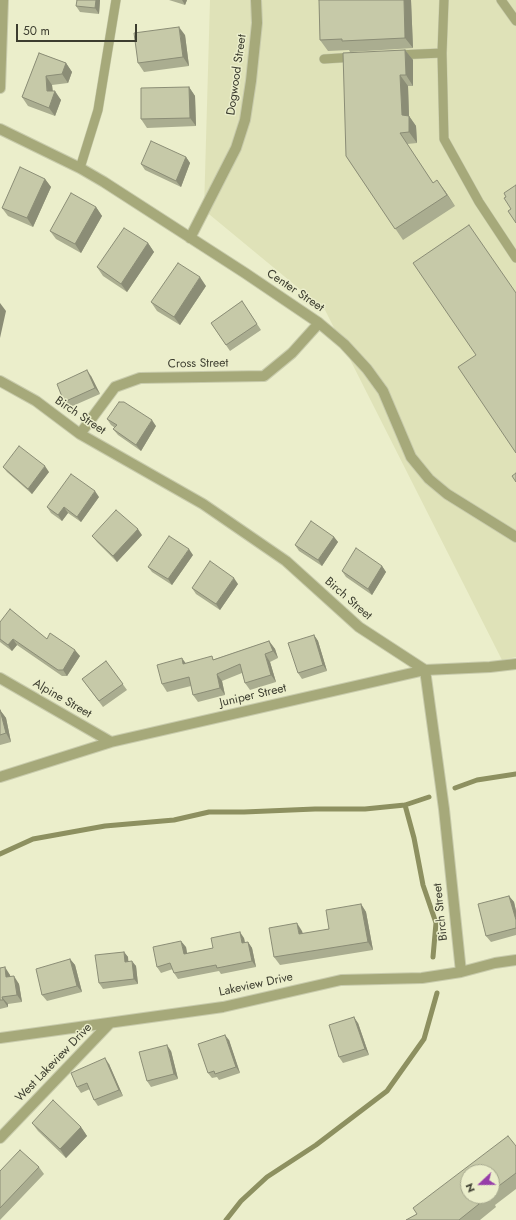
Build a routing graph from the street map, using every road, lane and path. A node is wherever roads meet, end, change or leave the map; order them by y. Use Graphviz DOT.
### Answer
graph roads {
  1 [pos="3,0"];
  2 [pos="116,0"];
  3 [pos="256,0"];
  4 [pos="444,0"];
  5 [pos="501,0"];
  6 [pos="516,21"];
  7 [pos="442,53"];
  8 [pos="392,56"];
  9 [pos="361,57"];
  10 [pos="324,59"];
  11 [pos="0,88"];
  12 [pos="0,129"];
  13 [pos="80,168"];
  14 [pos="190,238"];
  15 [pos="516,258"];
  16 [pos="319,323"];
  17 [pos="0,381"];
  18 [pos="80,434"];
  19 [pos="516,537"];
  20 [pos="516,664"];
  21 [pos="425,670"];
  22 [pos="0,678"];
  23 [pos="111,742"];
  24 [pos="0,777"];
  25 [pos="516,960"];
  26 [pos="460,972"];
  27 [pos="110,1023"];
  28 [pos="0,1038"];
  29 [pos="0,1138"];
  1 -- 11 [label="street"];
  2 -- 13 [label="lane"];
  3 -- 14 [label="street, Dogwood Street"];
  4 -- 7 [label="lane"];
  5 -- 6 [label="lane"];
  7 -- 8 [label="lane"];
  7 -- 15 [label="lane"];
  9 -- 10 [label="lane"];
  12 -- 13 [label="street, Center Street"];
  13 -- 14 [label="street, Center Street"];
  14 -- 16 [label="street, Center Street"];
  16 -- 18 [label="street, Cross Street"];
  16 -- 19 [label="street, Center Street"];
  17 -- 18 [label="street, Birch Street"];
  18 -- 21 [label="street, Birch Street"];
  20 -- 21 [label="street, Juniper Street"];
  21 -- 23 [label="street, Juniper Street"];
  21 -- 26 [label="street, Birch Street"];
  22 -- 23 [label="street, Alpine Street"];
  23 -- 24 [label="street, Juniper Street"];
  25 -- 26 [label="street, Lakeview Drive"];
  26 -- 27 [label="street, Lakeview Drive"];
  27 -- 28 [label="street, Lakeview Drive"];
  27 -- 29 [label="street, West Lakeview Drive"];
}
